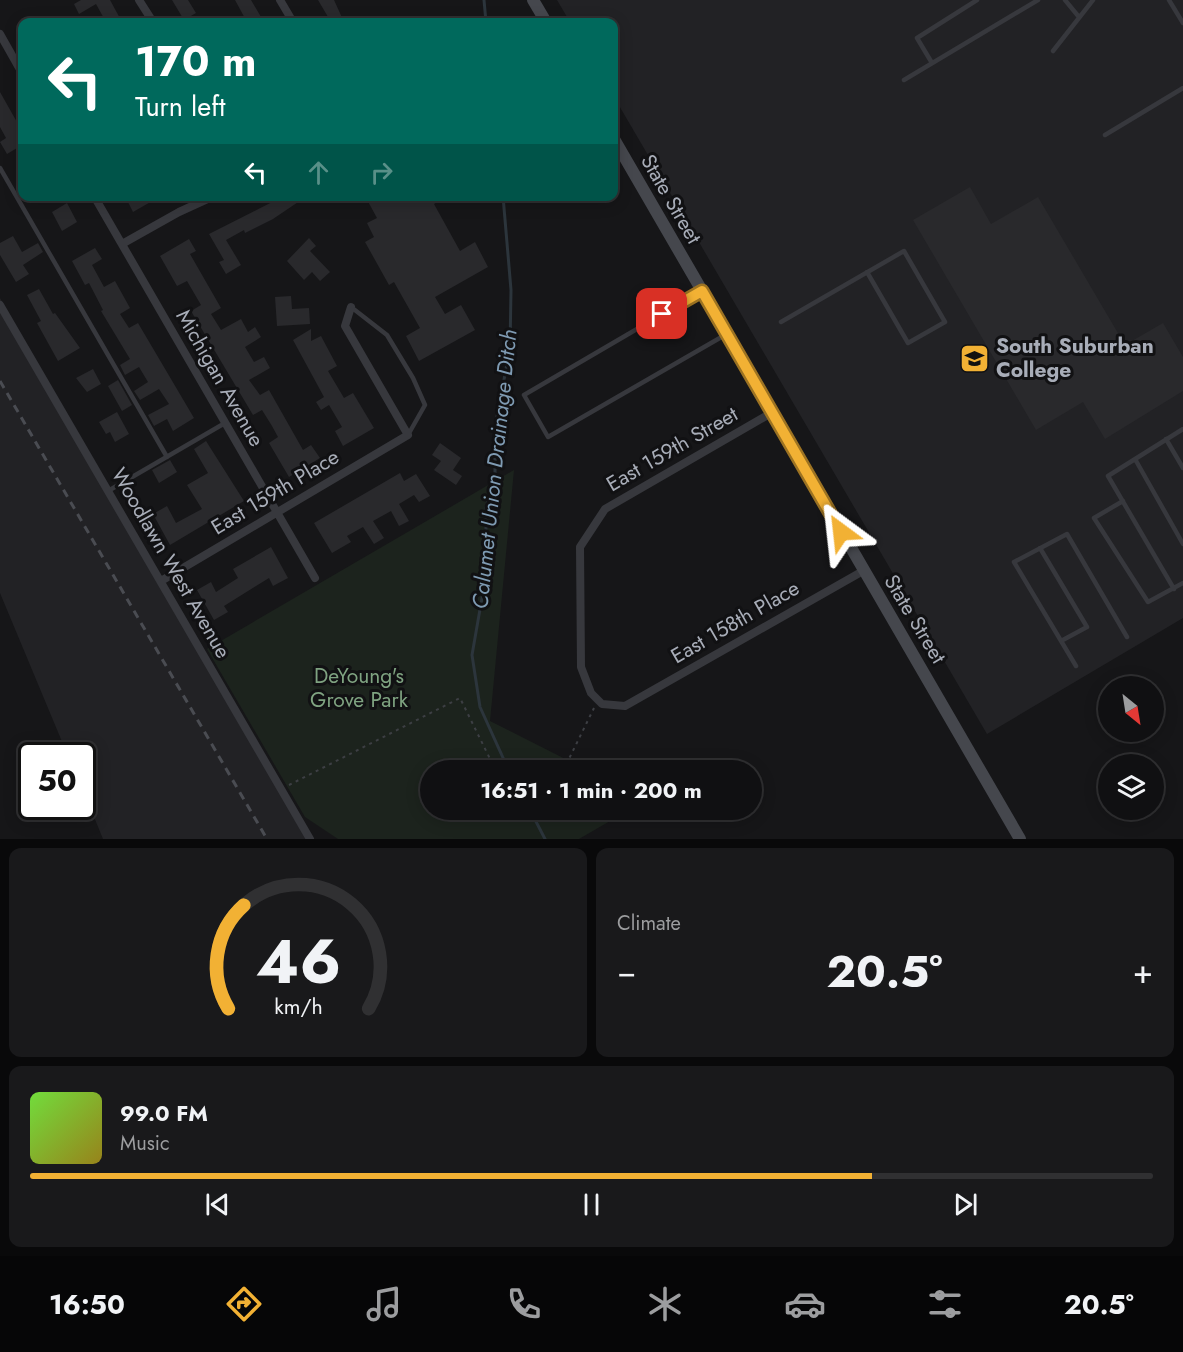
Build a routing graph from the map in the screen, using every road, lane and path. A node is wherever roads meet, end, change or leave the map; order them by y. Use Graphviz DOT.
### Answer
graph roads {
  1 [pos="139,0"];
  2 [pos="280,0"];
  3 [pos="533,0"];
  4 [pos="977,0"];
  5 [pos="1036,0"];
  6 [pos="1065,0"];
  7 [pos="1093,0"];
  8 [pos="1170,0"];
  9 [pos="1079,17"];
  10 [pos="150,18"];
  11 [pos="291,18"];
  12 [pos="544,18"];
  13 [pos="1183,23"];
  14 [pos="0,34"];
  15 [pos="1053,51"];
  16 [pos="932,63"];
  17 [pos="18,66"];
  18 [pos="904,80"];
  19 [pos="1183,88"];
  20 [pos="1104,135"];
  21 [pos="618,146"];
  22 [pos="0,168"];
  23 [pos="18,199"];
  24 [pos="19,201"];
  25 [pos="97,201"];
  26 [pos="203,201"];
  27 [pos="122,244"];
  28 [pos="867,272"];
  29 [pos="702,291"];
  30 [pos="0,305"];
  31 [pos="351,307"];
  32 [pos="781,322"];
  33 [pos="727,334"];
  34 [pos="773,412"];
  35 [pos="225,423"];
  36 [pos="1183,429"];
  37 [pos="408,435"];
  38 [pos="1167,439"];
  39 [pos="167,457"];
  40 [pos="1135,459"];
  41 [pos="1183,468"];
  42 [pos="108,491"];
  43 [pos="1123,501"];
  44 [pos="277,512"];
  45 [pos="1183,544"];
  46 [pos="1040,548"];
  47 [pos="863,570"];
  48 [pos="315,578"];
  49 [pos="161,581"];
  50 [pos="1183,583"];
  51 [pos="1174,589"];
  52 [pos="1127,637"];
  53 [pos="1061,641"];
  54 [pos="1076,666"];
  55 [pos="598,700"];
  56 [pos="491,760"];
  57 [pos="568,760"];
  58 [pos="281,789"];
  59 [pos="310,839"];
  60 [pos="1020,839"];
  1 -- 10 [label="street"];
  2 -- 11 [label="street"];
  3 -- 12 [label="main road"];
  4 -- 16 [label="lane"];
  5 -- 16 [label="lane"];
  6 -- 9 [label="lane"];
  7 -- 9 [label="lane"];
  8 -- 13 [label="lane"];
  9 -- 15 [label="lane"];
  14 -- 17 [label="street"];
  16 -- 18 [label="lane"];
  19 -- 20 [label="lane"];
  21 -- 29 [label="main road, State Street"];
  22 -- 23 [label="lane"];
  24 -- 39 [label="lane"];
  25 -- 27 [label="street, Michigan Avenue"];
  26 -- 27 [label="street"];
  27 -- 35 [label="street, Michigan Avenue"];
  28 -- 28 [label="lane"];
  28 -- 32 [label="lane"];
  29 -- 33 [label="main road, State Street"];
  29 -- 33 [label="lane"];
  30 -- 42 [label="street, Woodlawn West Avenue"];
  31 -- 37 [label="street"];
  31 -- 37 [label="lane"];
  33 -- 34 [label="main road, State Street"];
  34 -- 47 [label="main road, State Street"];
  34 -- 55 [label="street, East 159th Street"];
  35 -- 39 [label="lane"];
  35 -- 44 [label="street, Michigan Avenue"];
  36 -- 38 [label="lane"];
  37 -- 44 [label="street, East 159th Place"];
  38 -- 40 [label="lane"];
  38 -- 41 [label="lane"];
  39 -- 42 [label="lane"];
  40 -- 43 [label="lane"];
  40 -- 45 [label="lane"];
  42 -- 49 [label="street, Woodlawn West Avenue"];
  43 -- 51 [label="lane"];
  43 -- 51 [label="lane"];
  44 -- 48 [label="street, Michigan Avenue"];
  44 -- 49 [label="street, East 159th Place"];
  46 -- 52 [label="lane"];
  46 -- 53 [label="lane"];
  46 -- 53 [label="lane"];
  47 -- 55 [label="street, East 158th Place"];
  47 -- 60 [label="main road, State Street"];
  49 -- 58 [label="street, Woodlawn West Avenue"];
  50 -- 51 [label="lane"];
  53 -- 54 [label="lane"];
  55 -- 57 [label="path"];
  56 -- 58 [label="path"];
  58 -- 59 [label="street, Woodlawn West Avenue"];
}
